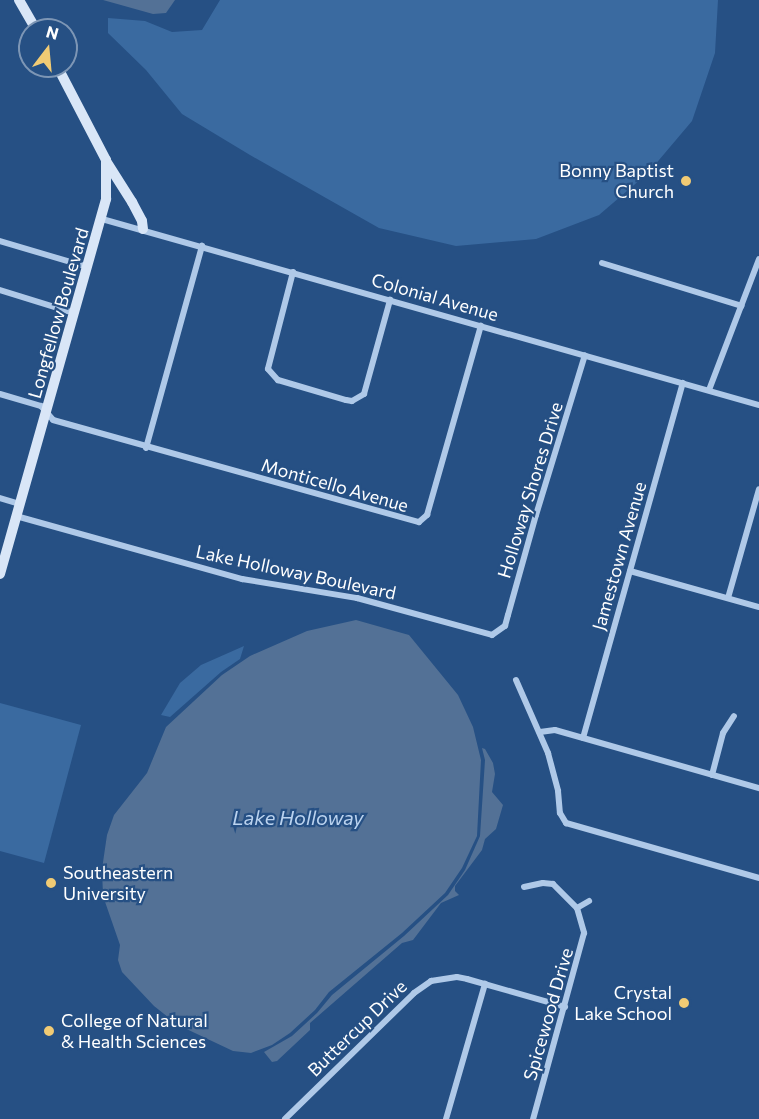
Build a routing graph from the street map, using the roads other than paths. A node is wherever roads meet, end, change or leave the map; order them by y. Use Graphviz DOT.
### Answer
graph roads {
  1 [pos="19,0"];
  2 [pos="29,18"];
  3 [pos="63,78"];
  4 [pos="106,160"];
  5 [pos="102,219"];
  6 [pos="143,229"];
  7 [pos="0,241"];
  8 [pos="202,246"];
  9 [pos="759,259"];
  10 [pos="602,263"];
  11 [pos="87,267"];
  12 [pos="293,272"];
  13 [pos="0,290"];
  14 [pos="390,300"];
  15 [pos="742,306"];
  16 [pos="74,312"];
  17 [pos="481,326"];
  18 [pos="585,355"];
  19 [pos="683,383"];
  20 [pos="709,390"];
  21 [pos="0,394"];
  22 [pos="759,405"];
  23 [pos="46,413"];
  24 [pos="146,448"];
  25 [pos="759,489"];
  26 [pos="0,498"];
  27 [pos="20,504"];
  28 [pos="16,516"];
  29 [pos="630,571"];
  30 [pos="0,574"];
  31 [pos="728,598"];
  32 [pos="759,607"];
  33 [pos="500,631"];
  34 [pos="516,680"];
  35 [pos="734,716"];
  36 [pos="540,732"];
  37 [pos="583,738"];
  38 [pos="712,775"];
  39 [pos="759,788"];
  40 [pos="759,878"];
  41 [pos="524,887"];
  42 [pos="589,901"];
  43 [pos="577,908"];
  44 [pos="485,984"];
  45 [pos="565,1007"];
  46 [pos="285,1119"];
  47 [pos="446,1119"];
  48 [pos="534,1119"];
  1 -- 2 [label="street"];
  3 -- 4 [label="street, Longfellow Boulevard"];
  4 -- 5 [label="street, Longfellow Boulevard"];
  4 -- 6 [label="street"];
  5 -- 6 [label="street, Colonial Avenue"];
  5 -- 11 [label="street, Longfellow Boulevard"];
  6 -- 8 [label="street, Colonial Avenue"];
  7 -- 11 [label="street"];
  8 -- 12 [label="street, Colonial Avenue"];
  8 -- 24 [label="street"];
  9 -- 15 [label="street"];
  10 -- 15 [label="street"];
  11 -- 16 [label="street, Longfellow Boulevard"];
  12 -- 14 [label="street, Colonial Avenue"];
  12 -- 14 [label="street"];
  13 -- 16 [label="street"];
  14 -- 17 [label="street, Colonial Avenue"];
  15 -- 20 [label="street"];
  16 -- 23 [label="street, Longfellow Boulevard"];
  17 -- 18 [label="street, Colonial Avenue"];
  17 -- 24 [label="street, Monticello Avenue"];
  18 -- 19 [label="street, Colonial Avenue"];
  18 -- 33 [label="street, Holloway Shores Drive"];
  19 -- 20 [label="street, Colonial Avenue"];
  19 -- 29 [label="street, Jamestown Avenue"];
  20 -- 22 [label="street, Colonial Avenue"];
  21 -- 23 [label="street, Monticello Avenue"];
  23 -- 24 [label="street, Monticello Avenue"];
  23 -- 27 [label="street, Longfellow Boulevard"];
  25 -- 31 [label="street"];
  26 -- 27 [label="street"];
  27 -- 28 [label="street, Longfellow Boulevard"];
  28 -- 30 [label="street, Longfellow Boulevard"];
  28 -- 33 [label="street, Lake Holloway Boulevard"];
  29 -- 31 [label="street"];
  29 -- 37 [label="street, Jamestown Avenue"];
  31 -- 32 [label="street"];
  34 -- 36 [label="street"];
  35 -- 38 [label="street"];
  36 -- 37 [label="street"];
  36 -- 40 [label="street"];
  37 -- 38 [label="street"];
  38 -- 39 [label="street"];
  41 -- 43 [label="street"];
  42 -- 43 [label="street"];
  43 -- 45 [label="street, Spicewood Drive"];
  44 -- 45 [label="street, Buttercup Drive"];
  44 -- 46 [label="street, Buttercup Drive"];
  44 -- 47 [label="street"];
  45 -- 48 [label="street, Spicewood Drive"];
}
